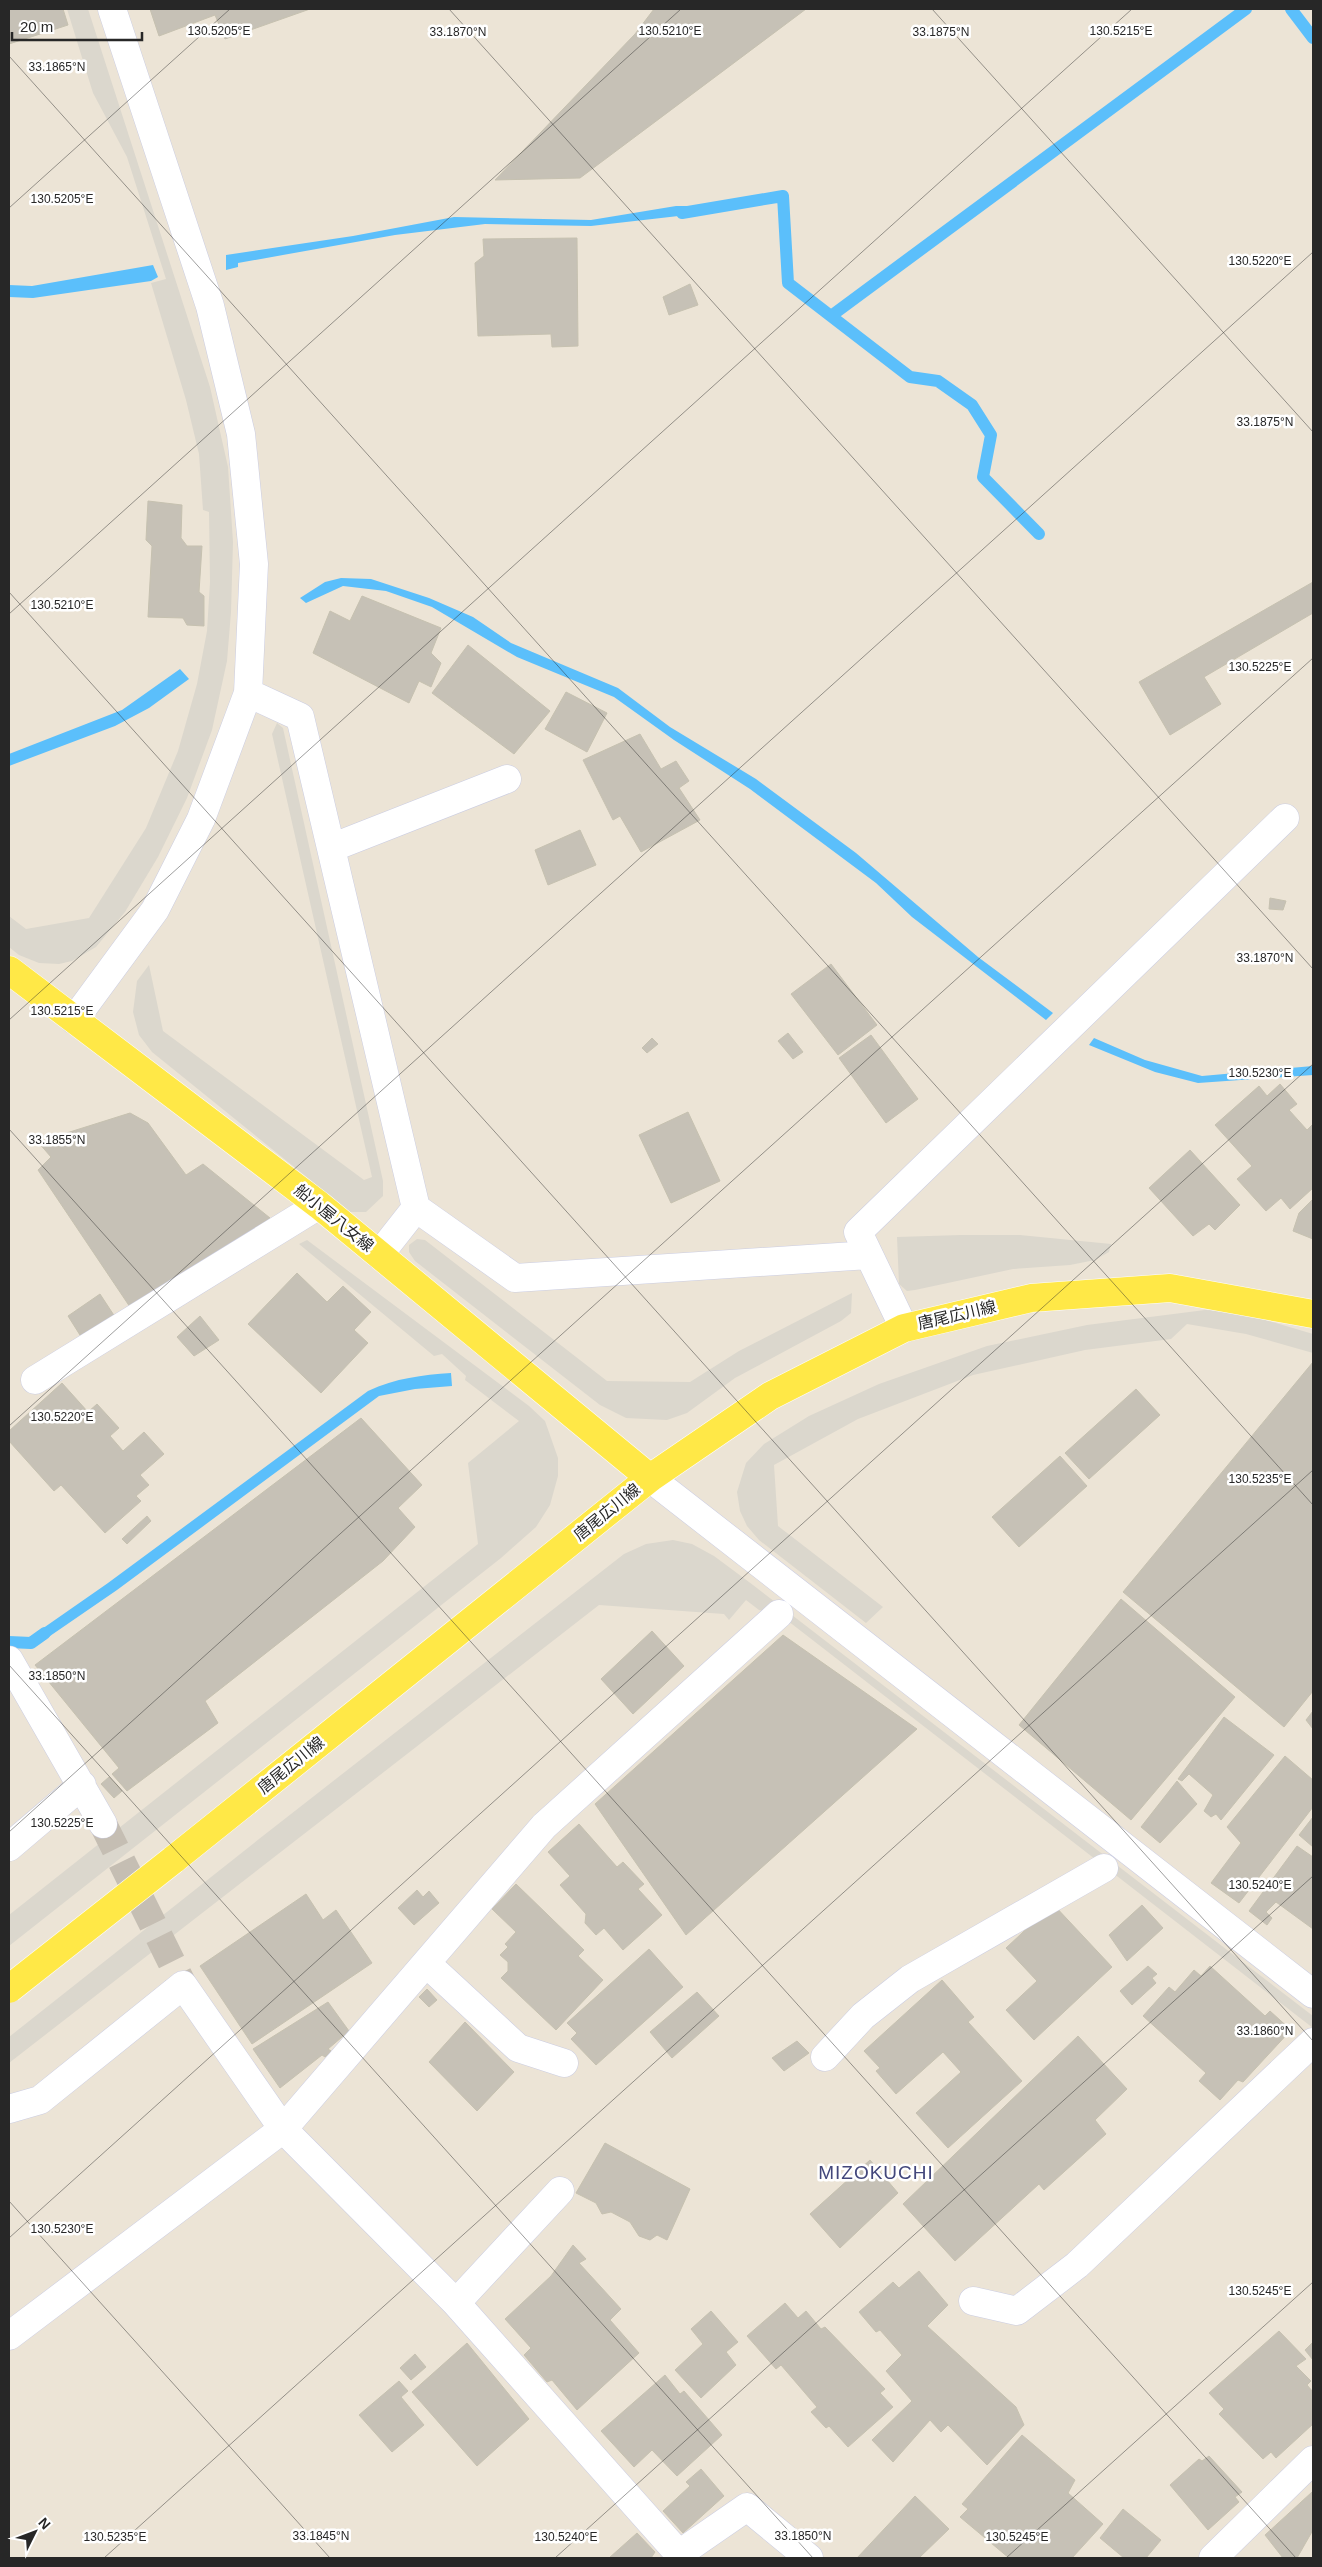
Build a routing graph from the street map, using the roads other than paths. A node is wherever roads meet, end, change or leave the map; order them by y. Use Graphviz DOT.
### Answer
graph roads {
  1 [pos="112,9"];
  2 [pos="248,693"];
  3 [pos="507,779"];
  4 [pos="1285,818"];
  5 [pos="331,848"];
  6 [pos="9,970"];
  7 [pos="74,1020"];
  8 [pos="319,1205"];
  9 [pos="416,1208"];
  10 [pos="379,1255"];
  11 [pos="869,1255"];
  12 [pos="1313,1314"];
  13 [pos="904,1328"];
  14 [pos="35,1380"];
  15 [pos="650,1478"];
  16 [pos="779,1614"];
  17 [pos="9,1660"];
  18 [pos="82,1785"];
  19 [pos="103,1824"];
  20 [pos="9,1847"];
  21 [pos="1104,1868"];
  22 [pos="426,1963"];
  23 [pos="9,1989"];
  24 [pos="1313,1994"];
  25 [pos="1313,2042"];
  26 [pos="825,2057"];
  27 [pos="564,2064"];
  28 [pos="9,2109"];
  29 [pos="283,2129"];
  30 [pos="560,2191"];
  31 [pos="973,2300"];
  32 [pos="456,2303"];
  33 [pos="9,2336"];
  34 [pos="1313,2460"];
  35 [pos="678,2556"];
  36 [pos="810,2558"];
  37 [pos="1213,2558"];
  1 -- 2 [label="street"];
  2 -- 5 [label="street"];
  2 -- 7 [label="street"];
  3 -- 5 [label="street"];
  4 -- 11 [label="street"];
  5 -- 9 [label="street"];
  6 -- 7 [label="main road, 船小屋八女線"];
  7 -- 8 [label="main road, 船小屋八女線"];
  8 -- 10 [label="main road, 船小屋八女線"];
  8 -- 14 [label="street"];
  9 -- 10 [label="street"];
  9 -- 11 [label="street"];
  10 -- 15 [label="main road, 船小屋八女線"];
  11 -- 13 [label="street"];
  12 -- 13 [label="main road, 唐尾広川線"];
  13 -- 15 [label="main road, 唐尾広川線"];
  15 -- 23 [label="main road, 唐尾広川線, bridge"];
  15 -- 24 [label="street"];
  16 -- 22 [label="street"];
  17 -- 18 [label="street"];
  18 -- 19 [label="street"];
  18 -- 20 [label="street"];
  21 -- 26 [label="street"];
  22 -- 27 [label="street"];
  22 -- 29 [label="street"];
  25 -- 31 [label="street"];
  28 -- 29 [label="street"];
  29 -- 32 [label="street"];
  29 -- 33 [label="street"];
  30 -- 32 [label="street"];
  32 -- 35 [label="street"];
  34 -- 37 [label="street"];
  35 -- 36 [label="street"];
}
